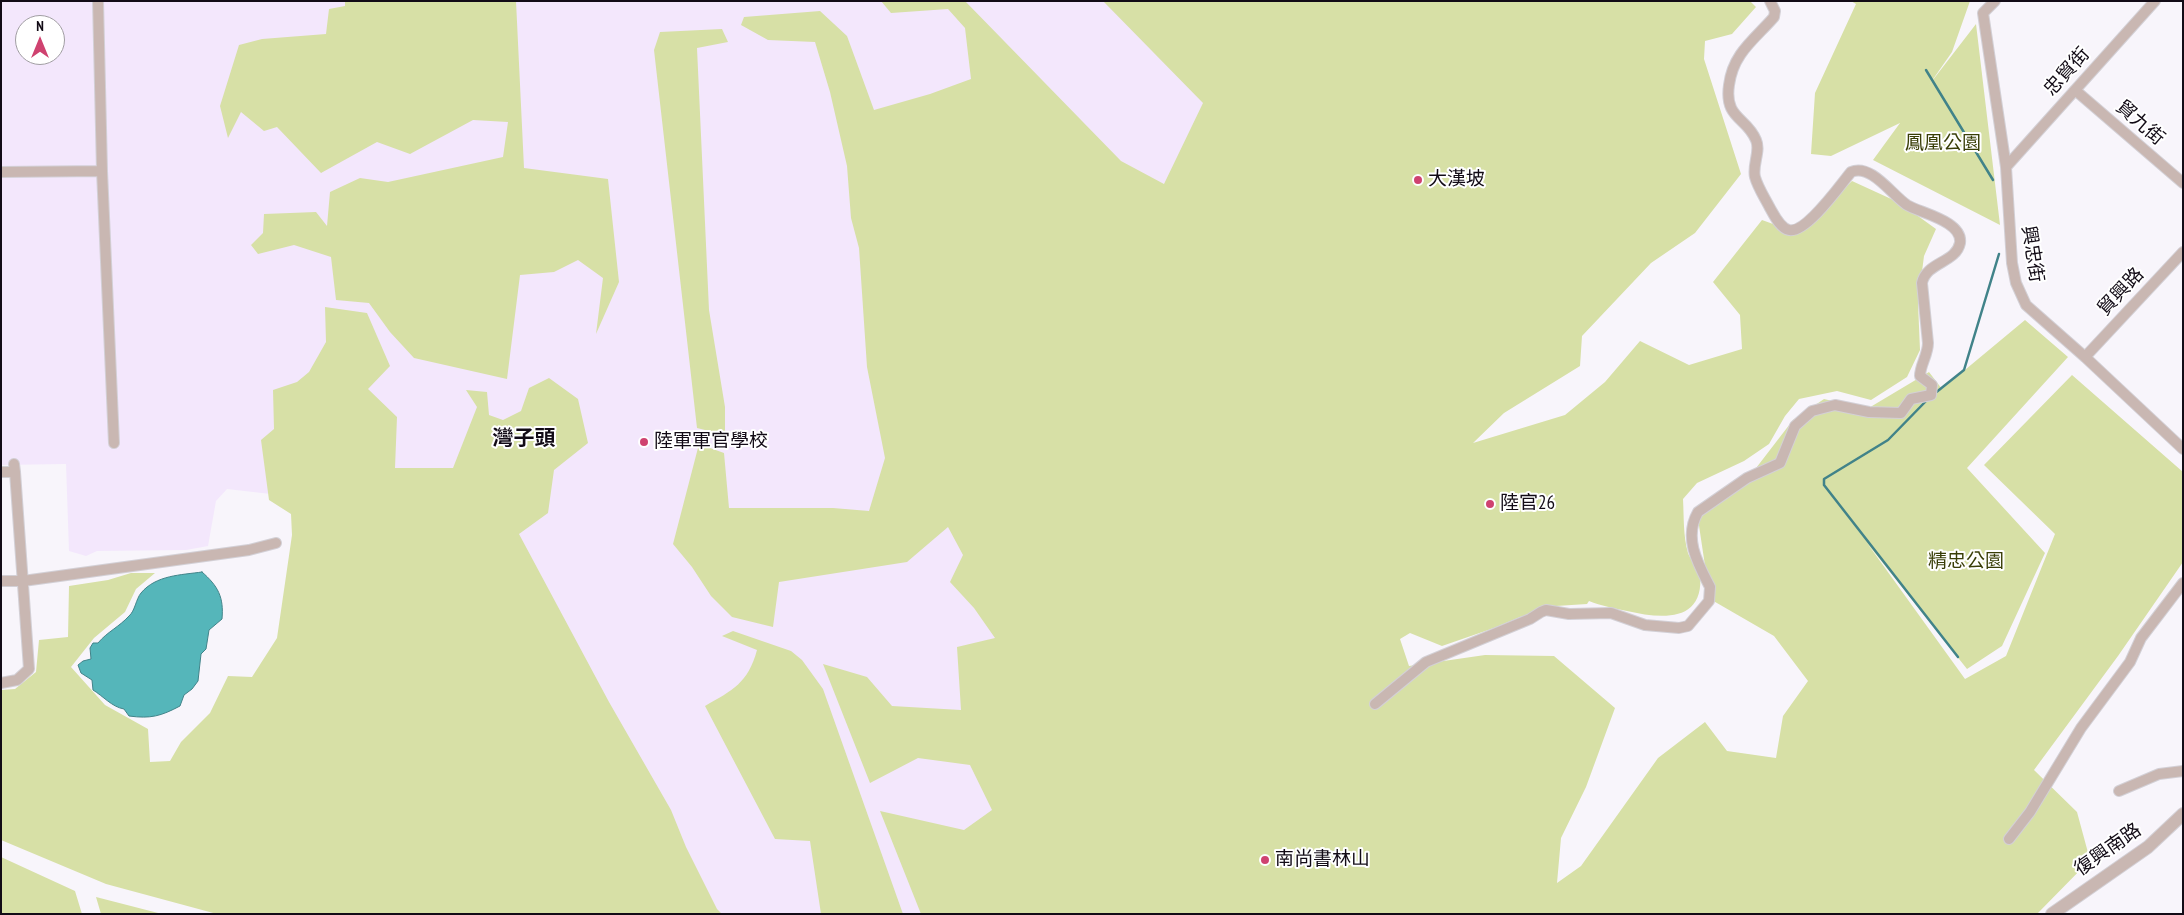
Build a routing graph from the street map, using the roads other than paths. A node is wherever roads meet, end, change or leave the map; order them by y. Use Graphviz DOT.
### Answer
graph roads {
  1 [pos="98,1"];
  2 [pos="1770,1"];
  3 [pos="1995,1"];
  4 [pos="2155,1"];
  5 [pos="2075,90"];
  6 [pos="2006,167"];
  7 [pos="102,171"];
  8 [pos="1,172"];
  9 [pos="2183,183"];
  10 [pos="2183,252"];
  11 [pos="2085,357"];
  12 [pos="114,443"];
  13 [pos="2183,449"];
  14 [pos="1,472"];
  15 [pos="276,543"];
  16 [pos="1,581"];
  17 [pos="23,581"];
  18 [pos="2183,583"];
  19 [pos="1,683"];
  20 [pos="1374,704"];
  21 [pos="2183,771"];
  22 [pos="2119,791"];
  23 [pos="2183,814"];
  24 [pos="2009,839"];
  25 [pos="2052,914"];
  1 -- 7 [label="street"];
  2 -- 20 [label="street"];
  3 -- 6 [label="street, 興忠街"];
  4 -- 5 [label="street, 忠貿街"];
  5 -- 6 [label="street, 忠貿街"];
  5 -- 9 [label="street, 貿九街"];
  6 -- 11 [label="street, 興忠街"];
  7 -- 8 [label="street"];
  7 -- 12 [label="street"];
  10 -- 11 [label="street, 貿興路"];
  11 -- 13 [label="street, 興忠街"];
  14 -- 17 [label="street"];
  15 -- 17 [label="street"];
  16 -- 17 [label="street"];
  17 -- 19 [label="street"];
  18 -- 24 [label="street"];
  21 -- 22 [label="street"];
  23 -- 25 [label="street, 復興南路"];
}
